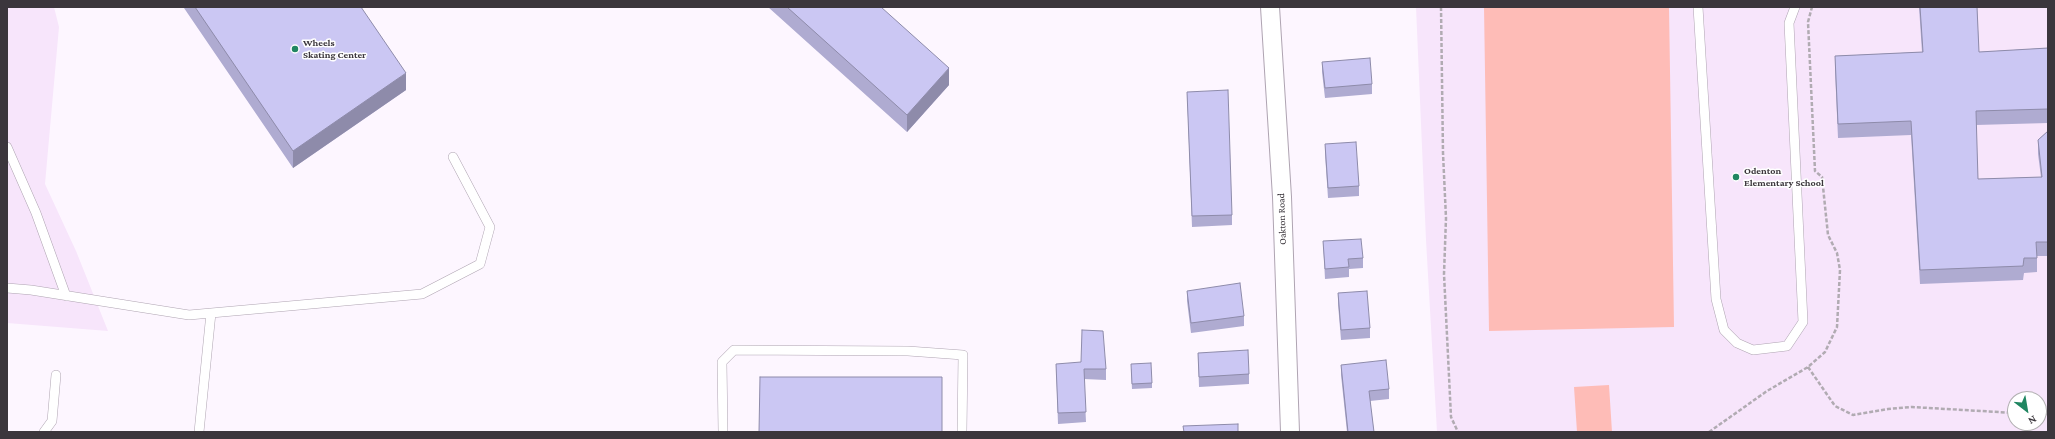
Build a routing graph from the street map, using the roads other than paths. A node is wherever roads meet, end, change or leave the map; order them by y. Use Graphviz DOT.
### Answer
graph roads {
  1 [pos="1270,7"];
  2 [pos="1698,7"];
  3 [pos="1795,7"];
  4 [pos="7,147"];
  5 [pos="453,156"];
  6 [pos="7,288"];
  7 [pos="66,296"];
  8 [pos="211,313"];
  9 [pos="56,375"];
  10 [pos="44,432"];
  11 [pos="199,432"];
  12 [pos="723,432"];
  13 [pos="962,432"];
  14 [pos="1290,432"];
  1 -- 14 [label="street, Oakton Road"];
  2 -- 3 [label="lane"];
  4 -- 7 [label="lane"];
  5 -- 8 [label="lane"];
  6 -- 7 [label="lane"];
  7 -- 8 [label="lane"];
  8 -- 11 [label="lane"];
  9 -- 10 [label="lane"];
  12 -- 13 [label="lane"];
}
